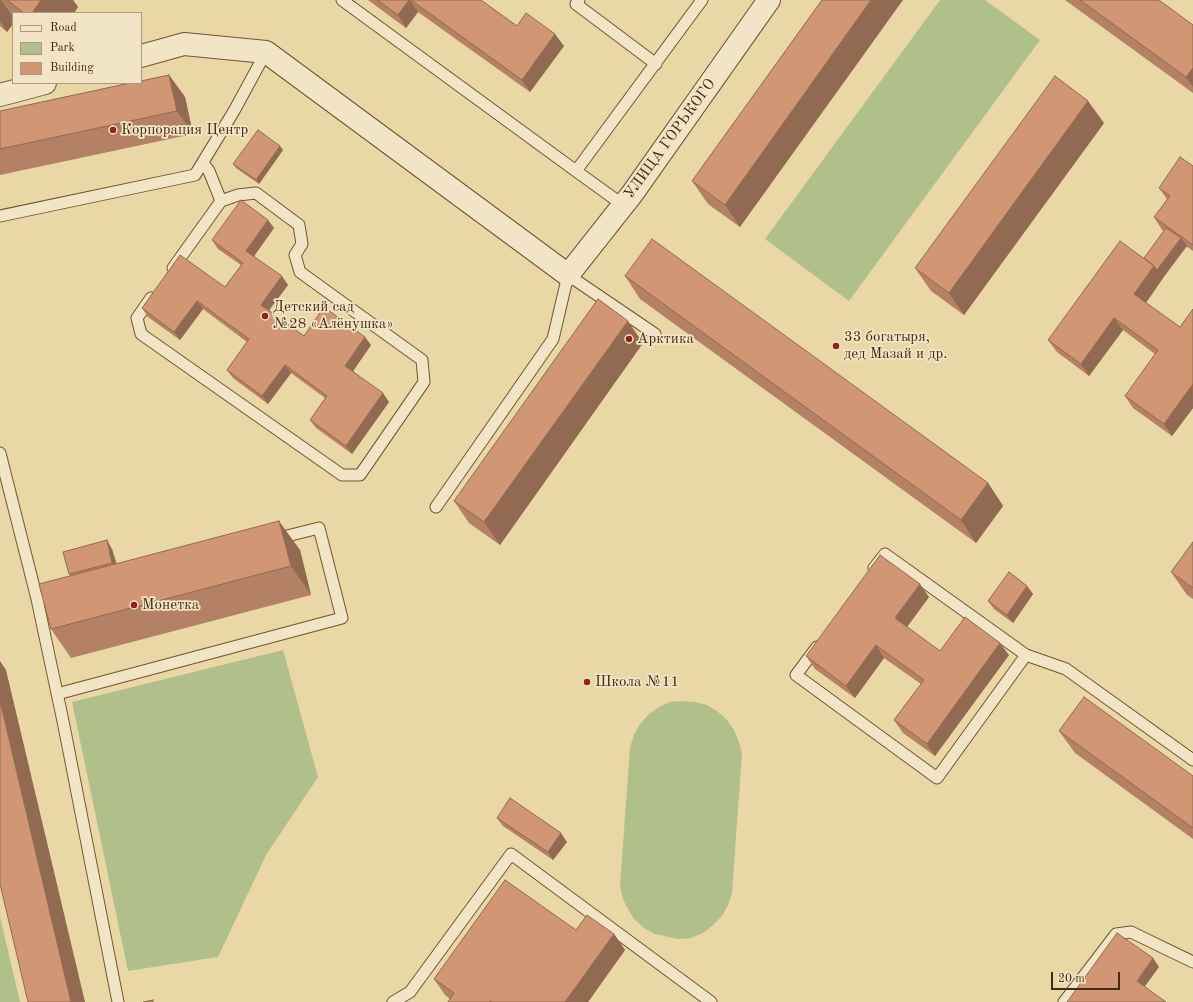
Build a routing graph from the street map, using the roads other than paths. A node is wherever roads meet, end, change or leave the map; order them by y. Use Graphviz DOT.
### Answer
graph roads {
  1 [pos="342,0"];
  2 [pos="578,0"];
  3 [pos="702,0"];
  4 [pos="769,0"];
  5 [pos="266,52"];
  6 [pos="142,56"];
  7 [pos="656,64"];
  8 [pos="42,84"];
  9 [pos="0,96"];
  10 [pos="203,163"];
  11 [pos="576,171"];
  12 [pos="221,201"];
  13 [pos="623,205"];
  14 [pos="0,216"];
  15 [pos="168,275"];
  16 [pos="568,275"];
  17 [pos="159,288"];
  18 [pos="655,334"];
  19 [pos="0,453"];
  20 [pos="436,506"];
  21 [pos="267,541"];
  22 [pos="866,579"];
  23 [pos="68,591"];
  24 [pos="37,599"];
  25 [pos="824,637"];
  26 [pos="1026,655"];
  27 [pos="57,694"];
  28 [pos="1193,760"];
  29 [pos="1193,962"];
  30 [pos="118,1002"];
  31 [pos="392,1002"];
  32 [pos="711,1002"];
  33 [pos="1064,1002"];
  1 -- 11 [label="lane"];
  2 -- 7 [label="lane"];
  3 -- 7 [label="lane"];
  4 -- 13 [label="street, УЛИЦА ГОРЬКОГО"];
  5 -- 6 [label="street"];
  5 -- 10 [label="lane"];
  5 -- 16 [label="street"];
  7 -- 11 [label="lane"];
  8 -- 9 [label="street"];
  10 -- 12 [label="lane"];
  10 -- 14 [label="lane"];
  11 -- 13 [label="lane"];
  12 -- 15 [label="lane"];
  12 -- 17 [label="lane"];
  13 -- 16 [label="street, УЛИЦА ГОРЬКОГО"];
  16 -- 18 [label="lane"];
  16 -- 20 [label="lane"];
  19 -- 24 [label="lane"];
  21 -- 27 [label="lane"];
  22 -- 26 [label="lane"];
  23 -- 24 [label="lane"];
  24 -- 27 [label="lane"];
  25 -- 26 [label="lane"];
  26 -- 28 [label="lane"];
  27 -- 30 [label="lane"];
  29 -- 33 [label="lane"];
  31 -- 32 [label="lane"];
}
